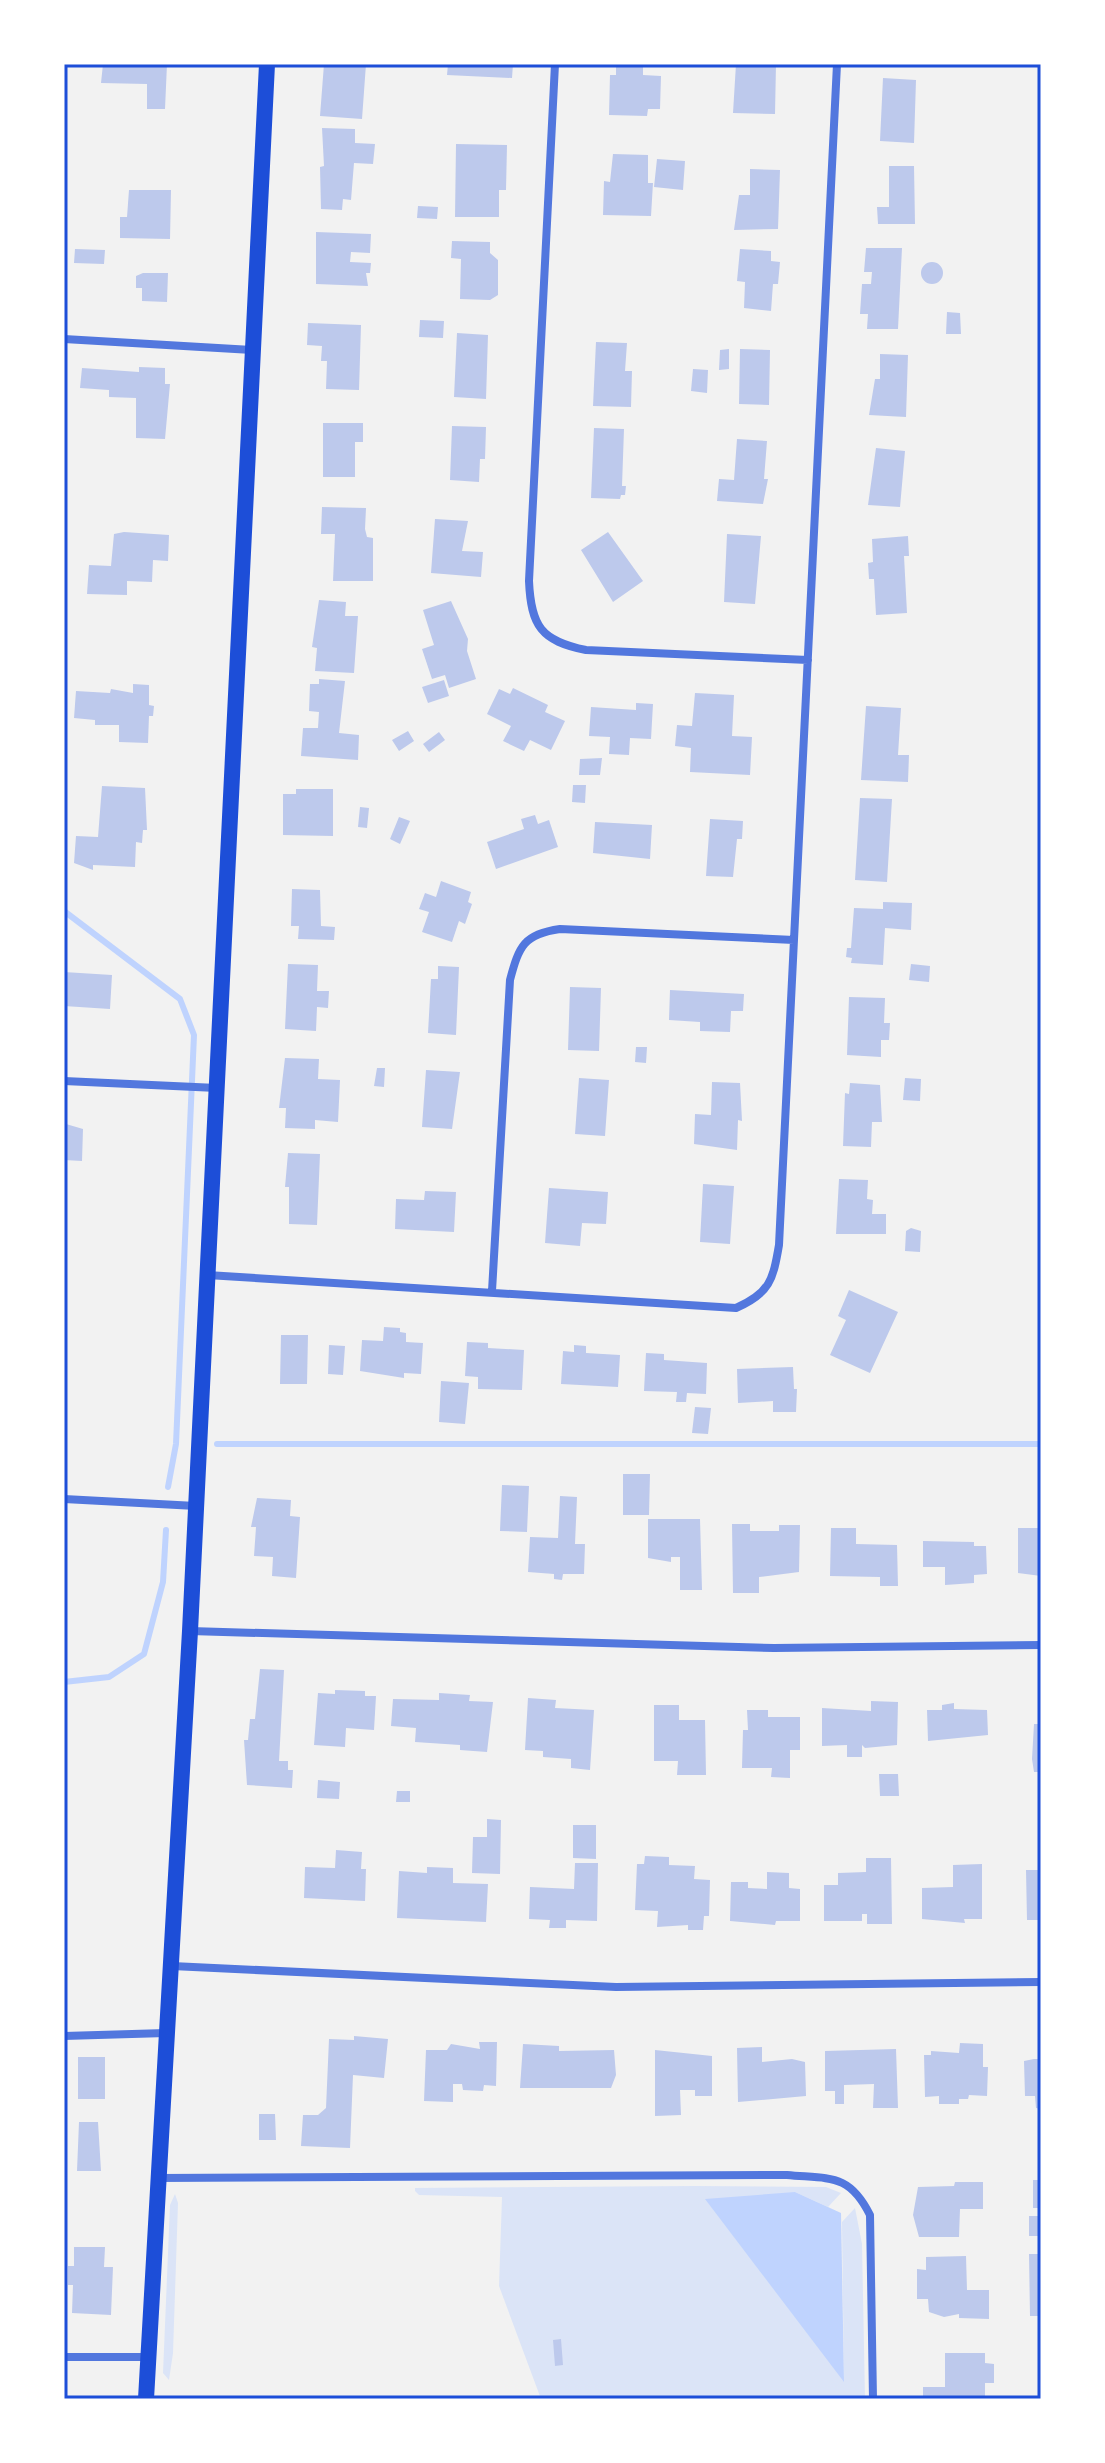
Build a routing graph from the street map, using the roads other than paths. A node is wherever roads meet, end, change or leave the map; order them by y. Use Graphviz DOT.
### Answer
graph roads {
  1 [pos="267,64"];
  2 [pos="555,64"];
  3 [pos="837,64"];
  4 [pos="64,339"];
  5 [pos="252,350"];
  6 [pos="808,660"];
  7 [pos="794,940"];
  8 [pos="64,1081"];
  9 [pos="218,1088"];
  10 [pos="207,1275"];
  11 [pos="492,1291"];
  12 [pos="64,1499"];
  13 [pos="196,1506"];
  14 [pos="190,1631"];
  15 [pos="1041,1645"];
  16 [pos="172,1966"];
  17 [pos="1041,1982"];
  18 [pos="166,2033"];
  19 [pos="64,2036"];
  20 [pos="158,2178"];
  21 [pos="64,2357"];
  22 [pos="147,2357"];
  23 [pos="146,2399"];
  24 [pos="873,2399"];
  1 -- 5 [label="main road"];
  2 -- 6 [label="street"];
  3 -- 6 [label="street"];
  4 -- 5 [label="street"];
  5 -- 9 [label="main road"];
  6 -- 7 [label="street"];
  7 -- 11 [label="street"];
  7 -- 11 [label="street"];
  8 -- 9 [label="street"];
  9 -- 10 [label="main road"];
  10 -- 11 [label="street"];
  10 -- 13 [label="main road"];
  12 -- 13 [label="street"];
  13 -- 14 [label="main road"];
  14 -- 15 [label="street"];
  14 -- 16 [label="main road"];
  16 -- 17 [label="street"];
  16 -- 18 [label="main road"];
  18 -- 19 [label="street"];
  18 -- 20 [label="main road"];
  20 -- 22 [label="main road"];
  20 -- 24 [label="street"];
  21 -- 22 [label="street"];
  22 -- 23 [label="main road"];
}
